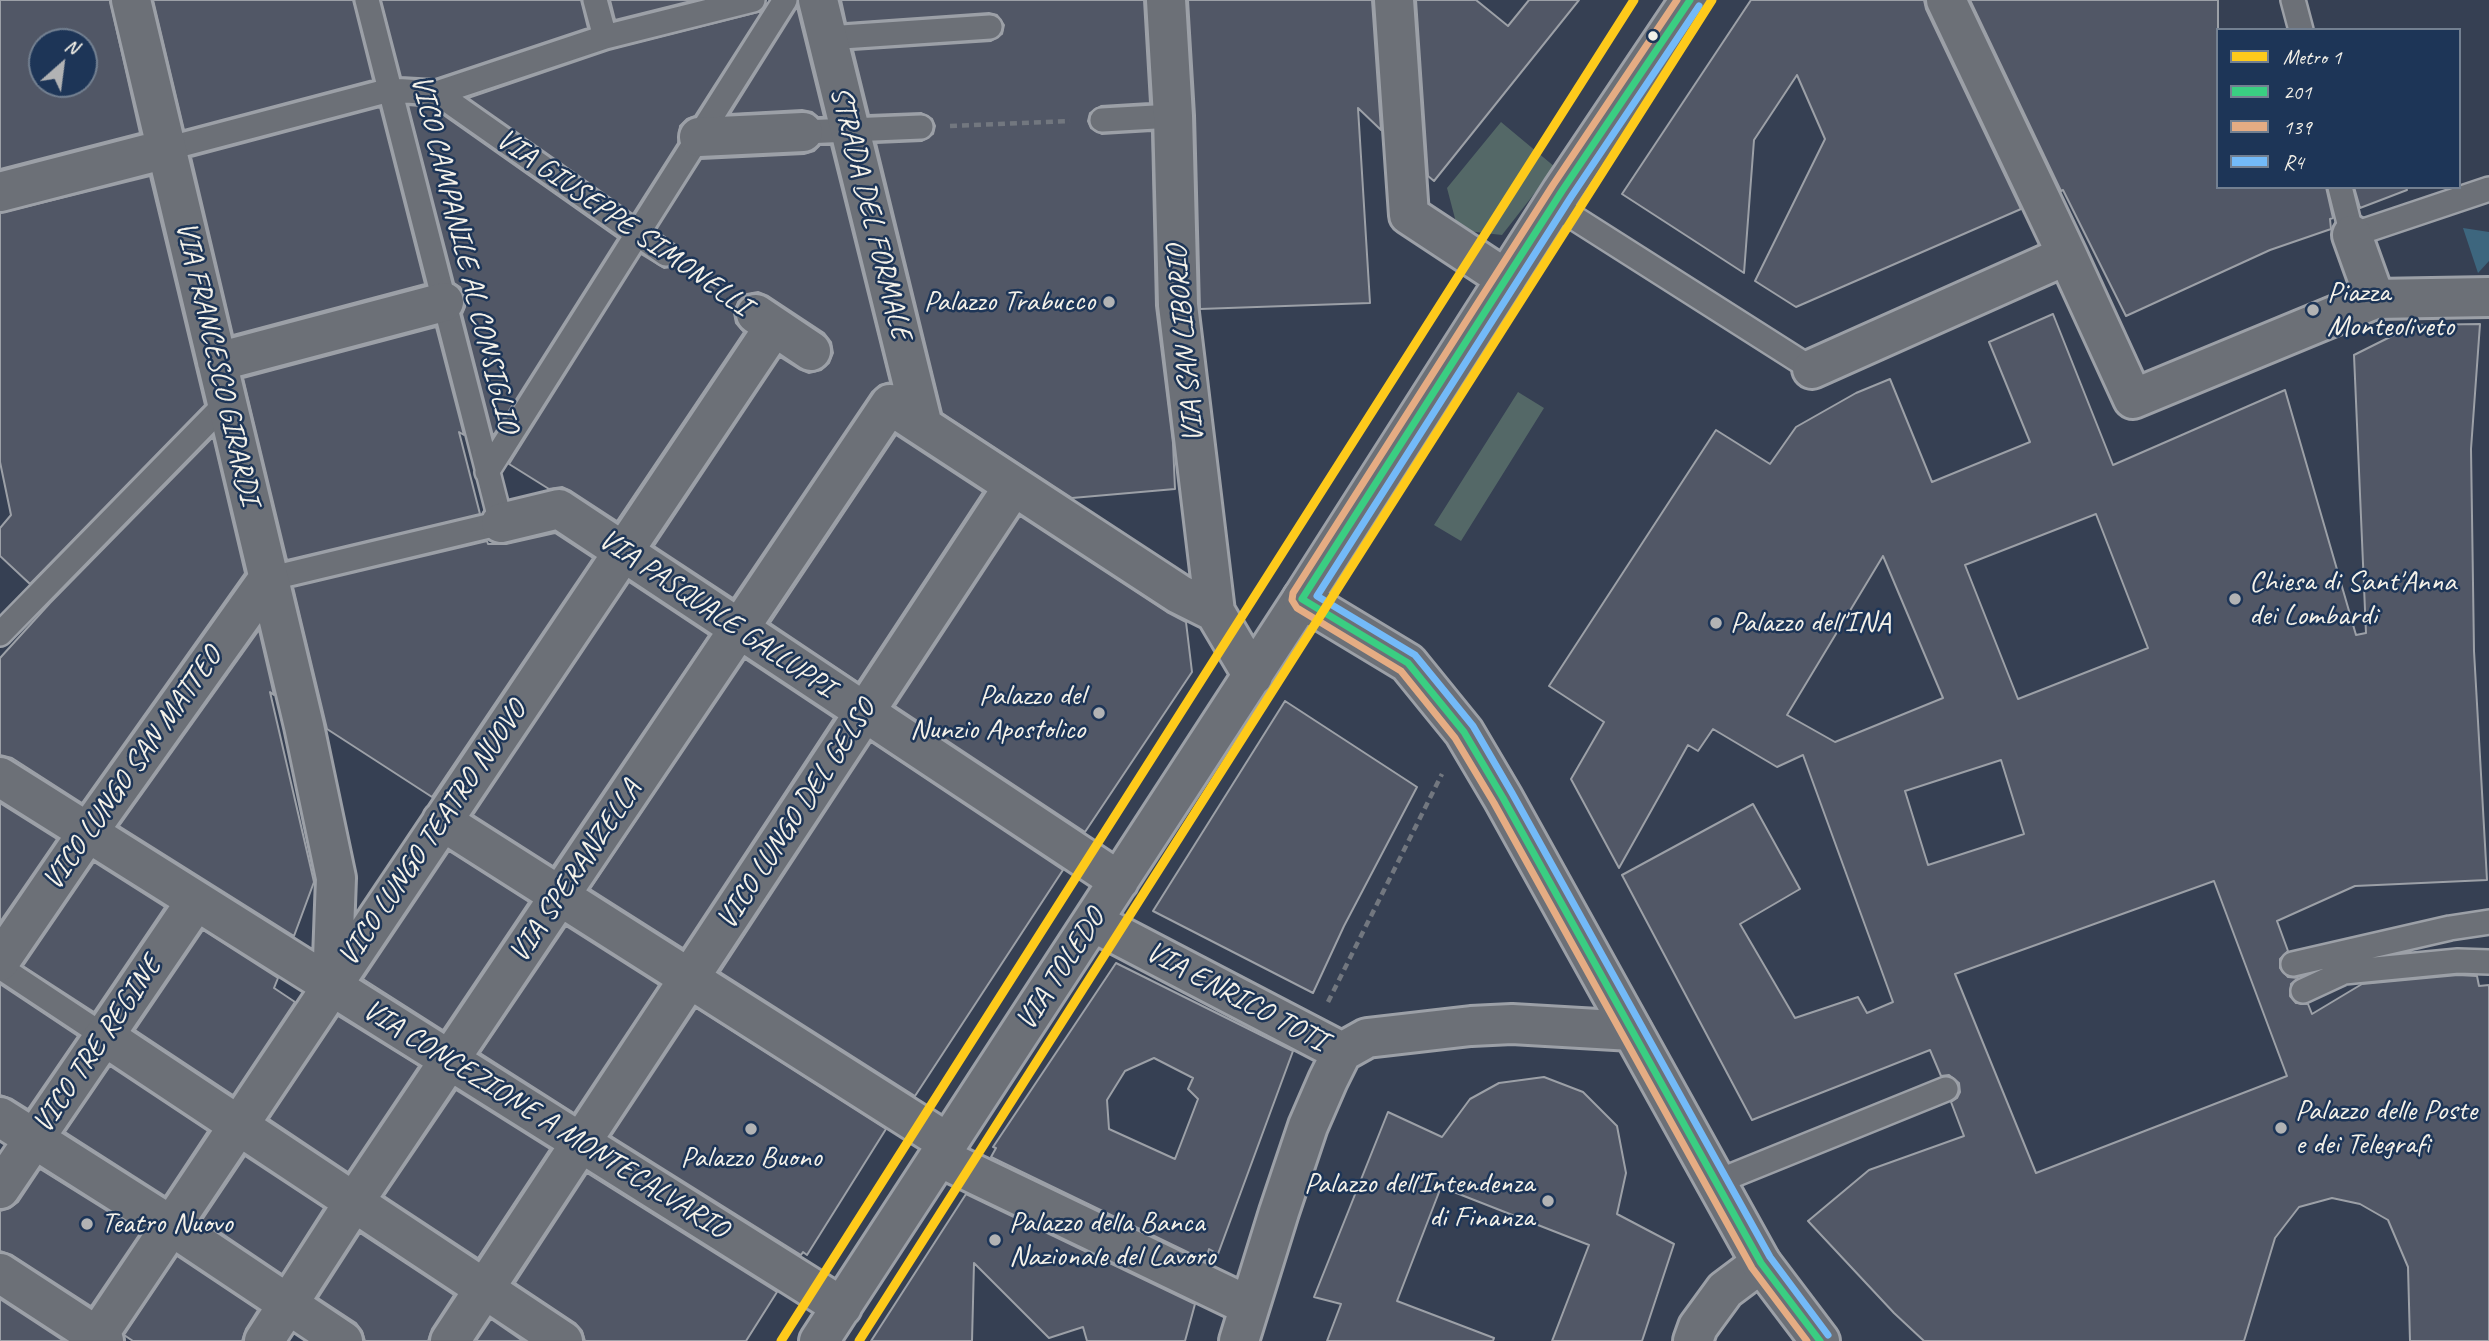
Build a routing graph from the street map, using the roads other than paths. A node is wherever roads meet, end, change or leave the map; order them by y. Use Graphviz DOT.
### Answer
graph roads {
  1 [pos="131,0"];
  2 [pos="367,0"];
  3 [pos="595,0"];
  4 [pos="753,0"];
  5 [pos="785,0"];
  6 [pos="818,0"];
  7 [pos="1166,0"];
  8 [pos="1394,0"];
  9 [pos="1690,0"];
  10 [pos="1946,0"];
  11 [pos="2293,0"];
  12 [pos="990,27"];
  13 [pos="2300,28"];
  14 [pos="605,37"];
  15 [pos="827,37"];
  16 [pos="390,90"];
  17 [pos="436,93"];
  18 [pos="1173,116"];
  19 [pos="1102,120"];
  20 [pos="921,127"];
  21 [pos="849,130"];
  22 [pos="803,132"];
  23 [pos="699,136"];
  24 [pos="166,149"];
  25 [pos="2340,189"];
  26 [pos="2489,189"];
  27 [pos="0,192"];
  28 [pos="1554,205"];
  29 [pos="638,235"];
  30 [pos="2352,235"];
  31 [pos="666,254"];
  32 [pos="2067,255"];
  33 [pos="1506,279"];
  34 [pos="2489,297"];
  35 [pos="2375,299"];
  36 [pos="444,302"];
  37 [pos="765,320"];
  38 [pos="811,351"];
  39 [pos="217,362"];
  40 [pos="1812,369"];
  41 [pos="226,403"];
  42 [pos="923,426"];
  43 [pos="486,472"];
  44 [pos="1013,487"];
  45 [pos="501,523"];
  46 [pos="622,552"];
  47 [pos="268,579"];
  48 [pos="1302,599"];
  49 [pos="1214,612"];
  50 [pos="2,628"];
  51 [pos="740,629"];
  52 [pos="1253,676"];
  53 [pos="865,712"];
  54 [pos="0,777"];
  55 [pos="442,821"];
  56 [pos="88,832"];
  57 [pos="1119,881"];
  58 [pos="560,896"];
  59 [pos="196,901"];
  60 [pos="1093,922"];
  61 [pos="2489,922"];
  62 [pos="0,961"];
  63 [pos="2489,962"];
  64 [pos="2293,964"];
  65 [pos="0,967"];
  66 [pos="689,979"];
  67 [pos="331,985"];
  68 [pos="2303,991"];
  69 [pos="1632,1031"];
  70 [pos="104,1036"];
  71 [pos="1326,1044"];
  72 [pos="450,1060"];
  73 [pos="1945,1089"];
  74 [pos="0,1117"];
  75 [pos="238,1125"];
  76 [pos="34,1138"];
  77 [pos="581,1143"];
  78 [pos="943,1150"];
  79 [pos="1714,1183"];
  80 [pos="0,1189"];
  81 [pos="354,1202"];
  82 [pos="170,1225"];
  83 [pos="1761,1263"];
  84 [pos="0,1273"];
  85 [pos="484,1289"];
  86 [pos="289,1306"];
  87 [pos="842,1307"];
  88 [pos="1244,1323"];
  89 [pos="98,1339"];
  90 [pos="264,1341"];
  91 [pos="344,1341"];
  92 [pos="450,1341"];
  93 [pos="563,1341"];
  94 [pos="819,1341"];
  95 [pos="1693,1341"];
  96 [pos="1820,1341"];
  1 -- 24 [label="street, VIA FRANCESCO GIRARDI"];
  2 -- 16 [label="lane, VICO CAMPANILE AL CONSIGLIO"];
  3 -- 14 [label="lane"];
  4 -- 14 [label="lane"];
  5 -- 23 [label="lane"];
  6 -- 15 [label="street, STRADA DEL FORMALE"];
  7 -- 18 [label="street, VIA SAN LIBORIO"];
  8 -- 33 [label="street"];
  9 -- 28 [label="street, VIA TOLEDO"];
  10 -- 32 [label="street"];
  11 -- 13 [label="lane"];
  12 -- 15 [label="lane"];
  14 -- 17 [label="lane"];
  15 -- 21 [label="street, STRADA DEL FORMALE"];
  16 -- 17 [label="lane"];
  16 -- 24 [label="lane"];
  16 -- 36 [label="lane, VICO CAMPANILE AL CONSIGLIO"];
  17 -- 29 [label="lane, VIA GIUSEPPE SIMONELLI"];
  18 -- 19 [label="lane"];
  18 -- 49 [label="street, VIA SAN LIBORIO"];
  20 -- 21 [label="lane"];
  21 -- 22 [label="lane"];
  21 -- 42 [label="street, STRADA DEL FORMALE"];
  22 -- 23 [label="street"];
  23 -- 29 [label="lane"];
  24 -- 27 [label="street"];
  24 -- 39 [label="street, VIA FRANCESCO GIRARDI"];
  25 -- 30 [label="lane"];
  26 -- 30 [label="lane"];
  28 -- 33 [label="street, VIA TOLEDO"];
  28 -- 40 [label="lane"];
  29 -- 31 [label="lane, VIA GIUSEPPE SIMONELLI"];
  29 -- 43 [label="lane"];
  30 -- 35 [label="street"];
  32 -- 35 [label="street"];
  32 -- 40 [label="street"];
  33 -- 48 [label="street, VIA TOLEDO"];
  34 -- 35 [label="street"];
  36 -- 39 [label="street"];
  36 -- 43 [label="lane, VICO CAMPANILE AL CONSIGLIO"];
  37 -- 38 [label="street, VIA GIUSEPPE SIMONELLI"];
  37 -- 46 [label="street, VICO LUNGO TEATRO NUOVO"];
  39 -- 41 [label="street, VIA FRANCESCO GIRARDI"];
  41 -- 47 [label="street, VIA FRANCESCO GIRARDI"];
  41 -- 50 [label="lane"];
  42 -- 44 [label="street"];
  42 -- 51 [label="street, VIA SPERANZELLA"];
  43 -- 45 [label="lane, VICO CAMPANILE AL CONSIGLIO"];
  44 -- 49 [label="street"];
  44 -- 53 [label="street, VICO LUNGO DEL GELSO"];
  45 -- 46 [label="street, VIA PASQUALE GALLUPPI"];
  45 -- 47 [label="lane"];
  46 -- 51 [label="street, VIA PASQUALE GALLUPPI"];
  46 -- 55 [label="street, VICO LUNGO TEATRO NUOVO"];
  47 -- 56 [label="street, VICO LUNGO SAN MATTEO"];
  47 -- 67 [label="street, VIA FRANCESCO GIRARDI"];
  48 -- 52 [label="street, VIA TOLEDO"];
  48 -- 69 [label="street"];
  49 -- 52 [label="street, VIA SAN LIBORIO"];
  51 -- 53 [label="street, VIA PASQUALE GALLUPPI"];
  51 -- 58 [label="street, VIA SPERANZELLA"];
  52 -- 57 [label="street, VIA TOLEDO"];
  53 -- 57 [label="street, VIA PASQUALE GALLUPPI"];
  53 -- 66 [label="street, VICO LUNGO DEL GELSO"];
  54 -- 56 [label="street, VIA CONCEZIONE A MONTECALVARIO"];
  55 -- 58 [label="street"];
  55 -- 67 [label="street, VICO LUNGO TEATRO NUOVO"];
  56 -- 59 [label="street, VIA CONCEZIONE A MONTECALVARIO"];
  56 -- 62 [label="street, VICO LUNGO SAN MATTEO"];
  57 -- 60 [label="street, VIA TOLEDO"];
  58 -- 66 [label="street"];
  58 -- 72 [label="street, VIA SPERANZELLA"];
  59 -- 67 [label="street, VIA CONCEZIONE A MONTECALVARIO"];
  59 -- 70 [label="street, VICO TRE REGINE"];
  60 -- 71 [label="street, VIA ENRICO TOTI"];
  60 -- 78 [label="street, VIA TOLEDO"];
  61 -- 64 [label="lane"];
  63 -- 68 [label="lane"];
  65 -- 70 [label="lane"];
  66 -- 77 [label="street, VICO LUNGO DEL GELSO"];
  66 -- 78 [label="street"];
  67 -- 72 [label="street, VIA CONCEZIONE A MONTECALVARIO"];
  67 -- 75 [label="street, VICO LUNGO TEATRO NUOVO"];
  69 -- 71 [label="street"];
  69 -- 79 [label="street"];
  70 -- 75 [label="street"];
  70 -- 76 [label="street, VICO TRE REGINE"];
  71 -- 88 [label="street"];
  72 -- 77 [label="street, VIA CONCEZIONE A MONTECALVARIO"];
  72 -- 81 [label="street, VIA SPERANZELLA"];
  73 -- 79 [label="lane"];
  74 -- 76 [label="street"];
  75 -- 81 [label="street"];
  75 -- 82 [label="street, VICO LUNGO TEATRO NUOVO"];
  76 -- 80 [label="street, VICO TRE REGINE"];
  76 -- 82 [label="street"];
  77 -- 85 [label="street, VICO LUNGO DEL GELSO"];
  77 -- 87 [label="street, VIA CONCEZIONE A MONTECALVARIO"];
  78 -- 87 [label="street, VIA TOLEDO"];
  78 -- 88 [label="street"];
  79 -- 83 [label="street"];
  81 -- 85 [label="street"];
  81 -- 86 [label="street, VIA SPERANZELLA"];
  82 -- 86 [label="street"];
  82 -- 89 [label="street, VICO LUNGO TEATRO NUOVO"];
  83 -- 95 [label="street"];
  83 -- 96 [label="street"];
  84 -- 89 [label="street"];
  85 -- 92 [label="street, VICO LUNGO DEL GELSO"];
  85 -- 93 [label="street"];
  86 -- 90 [label="street, VIA SPERANZELLA"];
  86 -- 91 [label="street"];
  87 -- 94 [label="street, VIA TOLEDO"];
}
